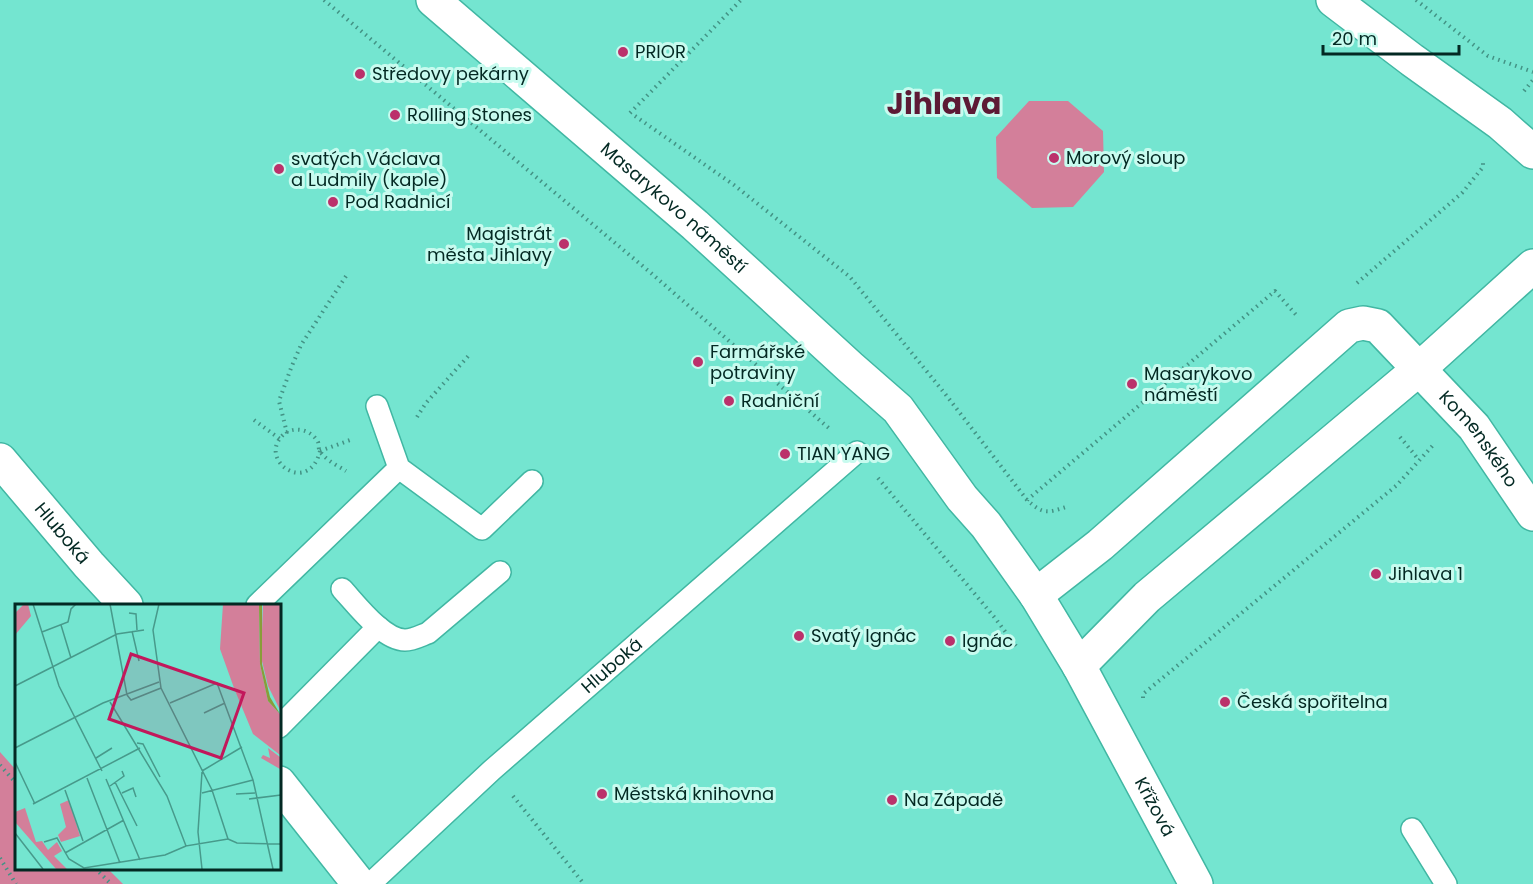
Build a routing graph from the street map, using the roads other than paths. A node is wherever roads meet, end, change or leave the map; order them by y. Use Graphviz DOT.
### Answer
graph roads {
  1 [pos="433,0"];
  2 [pos="1333,0"];
  3 [pos="1533,152"];
  4 [pos="1533,266"];
  5 [pos="1419,369"];
  6 [pos="377,406"];
  7 [pos="857,452"];
  8 [pos="0,460"];
  9 [pos="399,468"];
  10 [pos="531,481"];
  11 [pos="1533,514"];
  12 [pos="500,572"];
  13 [pos="342,589"];
  14 [pos="1036,595"];
  15 [pos="125,604"];
  16 [pos="258,604"];
  17 [pos="378,627"];
  18 [pos="1079,666"];
  19 [pos="280,726"];
  20 [pos="1113,730"];
  21 [pos="280,784"];
  22 [pos="1412,829"];
  23 [pos="359,884"];
  24 [pos="370,884"];
  25 [pos="1196,884"];
  26 [pos="1446,884"];
  1 -- 14 [label="street, Masarykovo náměstí"];
  2 -- 3 [label="street"];
  4 -- 5 [label="street"];
  5 -- 11 [label="street, Komenského"];
  5 -- 14 [label="street"];
  5 -- 18 [label="street"];
  6 -- 9 [label="lane"];
  7 -- 24 [label="lane, Hluboká"];
  8 -- 15 [label="street, Hluboká"];
  9 -- 10 [label="lane"];
  9 -- 16 [label="lane"];
  12 -- 17 [label="lane"];
  13 -- 17 [label="lane"];
  14 -- 18 [label="street, Masarykovo náměstí"];
  17 -- 19 [label="lane"];
  18 -- 20 [label="street, Masarykovo náměstí"];
  20 -- 25 [label="street, Křížová"];
  21 -- 23 [label="street"];
  22 -- 26 [label="lane"];
}
